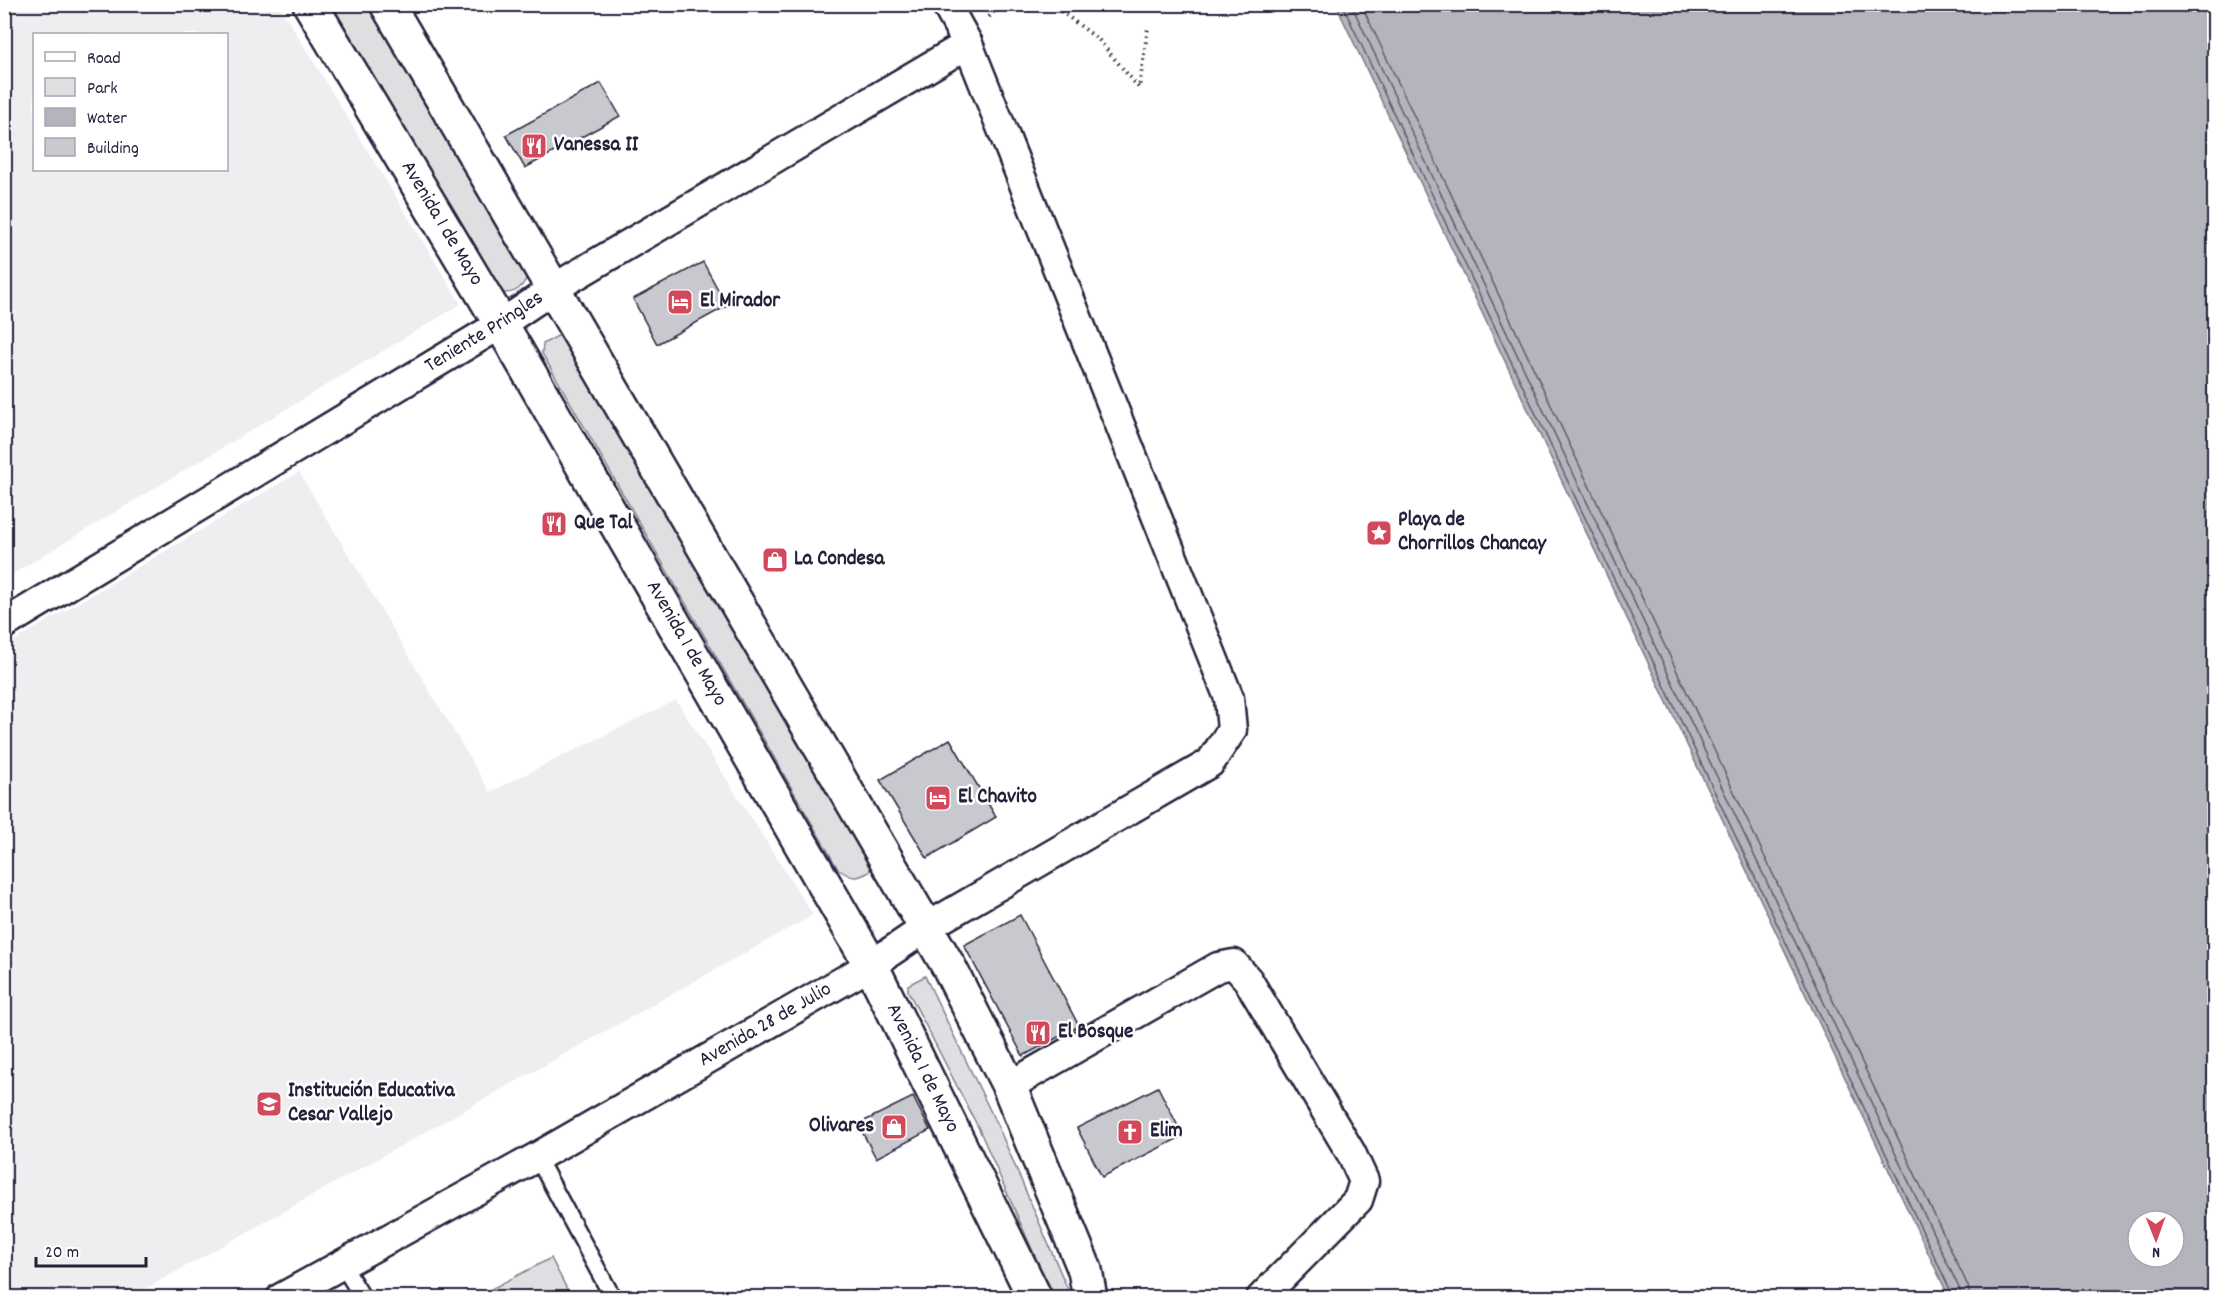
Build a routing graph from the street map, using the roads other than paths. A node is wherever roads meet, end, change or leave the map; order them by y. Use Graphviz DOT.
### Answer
graph roads {
  1 [pos="310,4"];
  2 [pos="387,4"];
  3 [pos="946,4"];
  4 [pos="968,44"];
  5 [pos="554,290"];
  6 [pos="501,324"];
  7 [pos="5,623"];
  8 [pos="927,927"];
  9 [pos="871,965"];
  10 [pos="1009,1086"];
  11 [pos="537,1157"];
  12 [pos="342,1264"];
  13 [pos="281,1298"];
  14 [pos="363,1298"];
  15 [pos="613,1298"];
  16 [pos="1035,1298"];
  17 [pos="1090,1298"];
  18 [pos="1261,1298"];
  1 -- 6 [label="street, Avenida 1 de Mayo"];
  2 -- 5 [label="street"];
  3 -- 4 [label="street"];
  4 -- 5 [label="street, Teniente Pringles"];
  4 -- 8 [label="street, Avenida 28 de Julio"];
  5 -- 6 [label="street, Teniente Pringles"];
  5 -- 8 [label="street"];
  6 -- 7 [label="street, Teniente Pringles"];
  6 -- 9 [label="street, Avenida 1 de Mayo"];
  8 -- 9 [label="street, Avenida 28 de Julio"];
  8 -- 10 [label="street"];
  9 -- 11 [label="street, Avenida 28 de Julio"];
  9 -- 16 [label="street, Avenida 1 de Mayo"];
  10 -- 17 [label="street"];
  10 -- 18 [label="street"];
  11 -- 12 [label="street, Avenida 28 de Julio"];
  11 -- 15 [label="lane"];
  12 -- 13 [label="street, Avenida 28 de Julio"];
  12 -- 14 [label="lane"];
}
